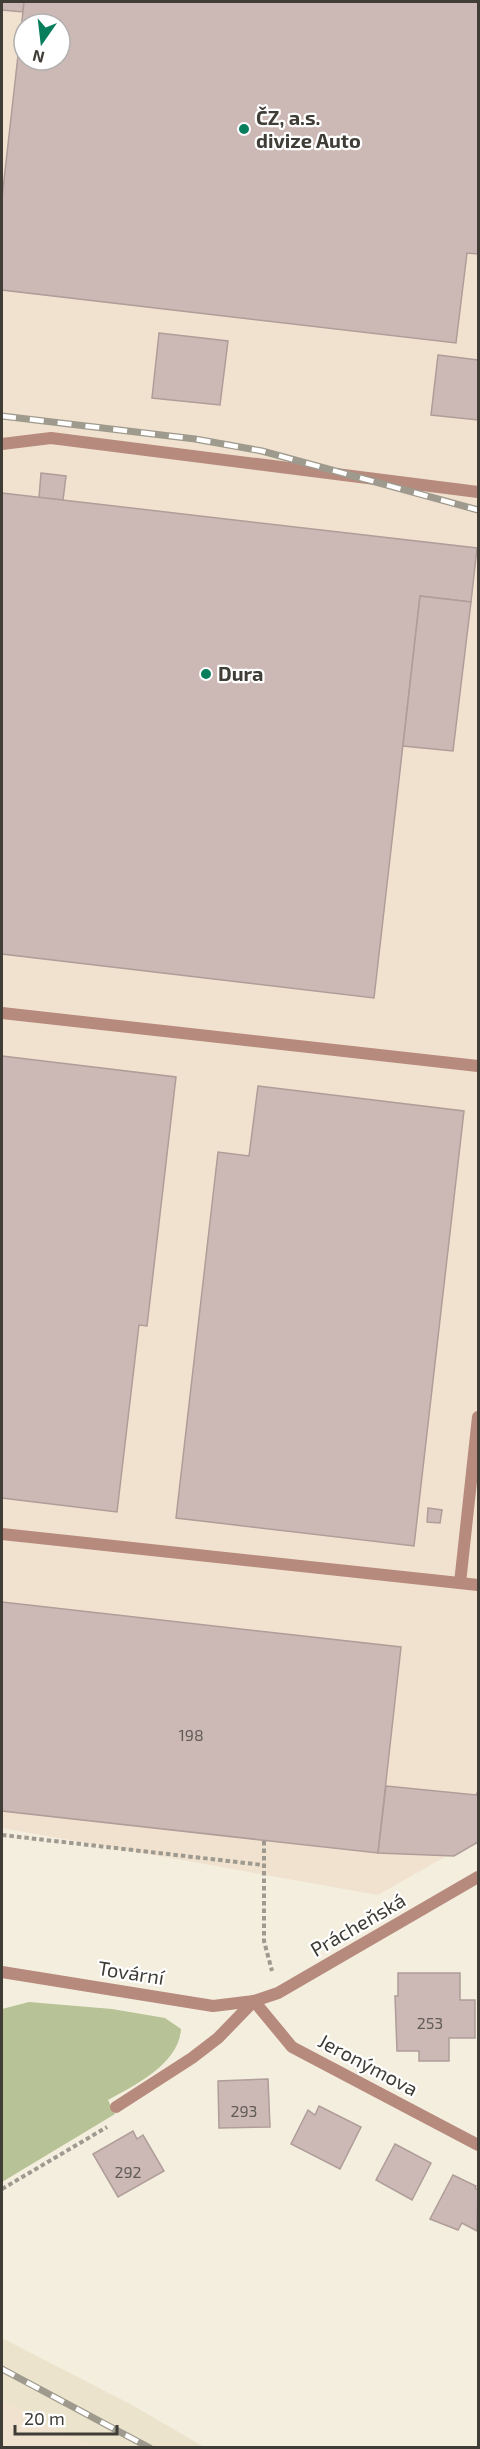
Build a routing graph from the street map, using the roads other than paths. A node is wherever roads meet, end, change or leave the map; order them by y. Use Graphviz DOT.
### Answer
graph roads {
  1 [pos="2,444"];
  2 [pos="478,492"];
  3 [pos="2,1013"];
  4 [pos="478,1066"];
  5 [pos="478,1417"];
  6 [pos="2,1534"];
  7 [pos="460,1583"];
  8 [pos="478,1585"];
  9 [pos="478,1878"];
  10 [pos="2,1972"];
  11 [pos="254,2001"];
  12 [pos="116,2107"];
  13 [pos="478,2145"];
  1 -- 2 [label="street"];
  3 -- 4 [label="street"];
  5 -- 7 [label="street"];
  6 -- 7 [label="street"];
  7 -- 8 [label="street"];
  9 -- 11 [label="street, Prácheňská"];
  10 -- 11 [label="street, Tovární"];
  11 -- 12 [label="street"];
  11 -- 13 [label="street, Jeronýmova"];
}
